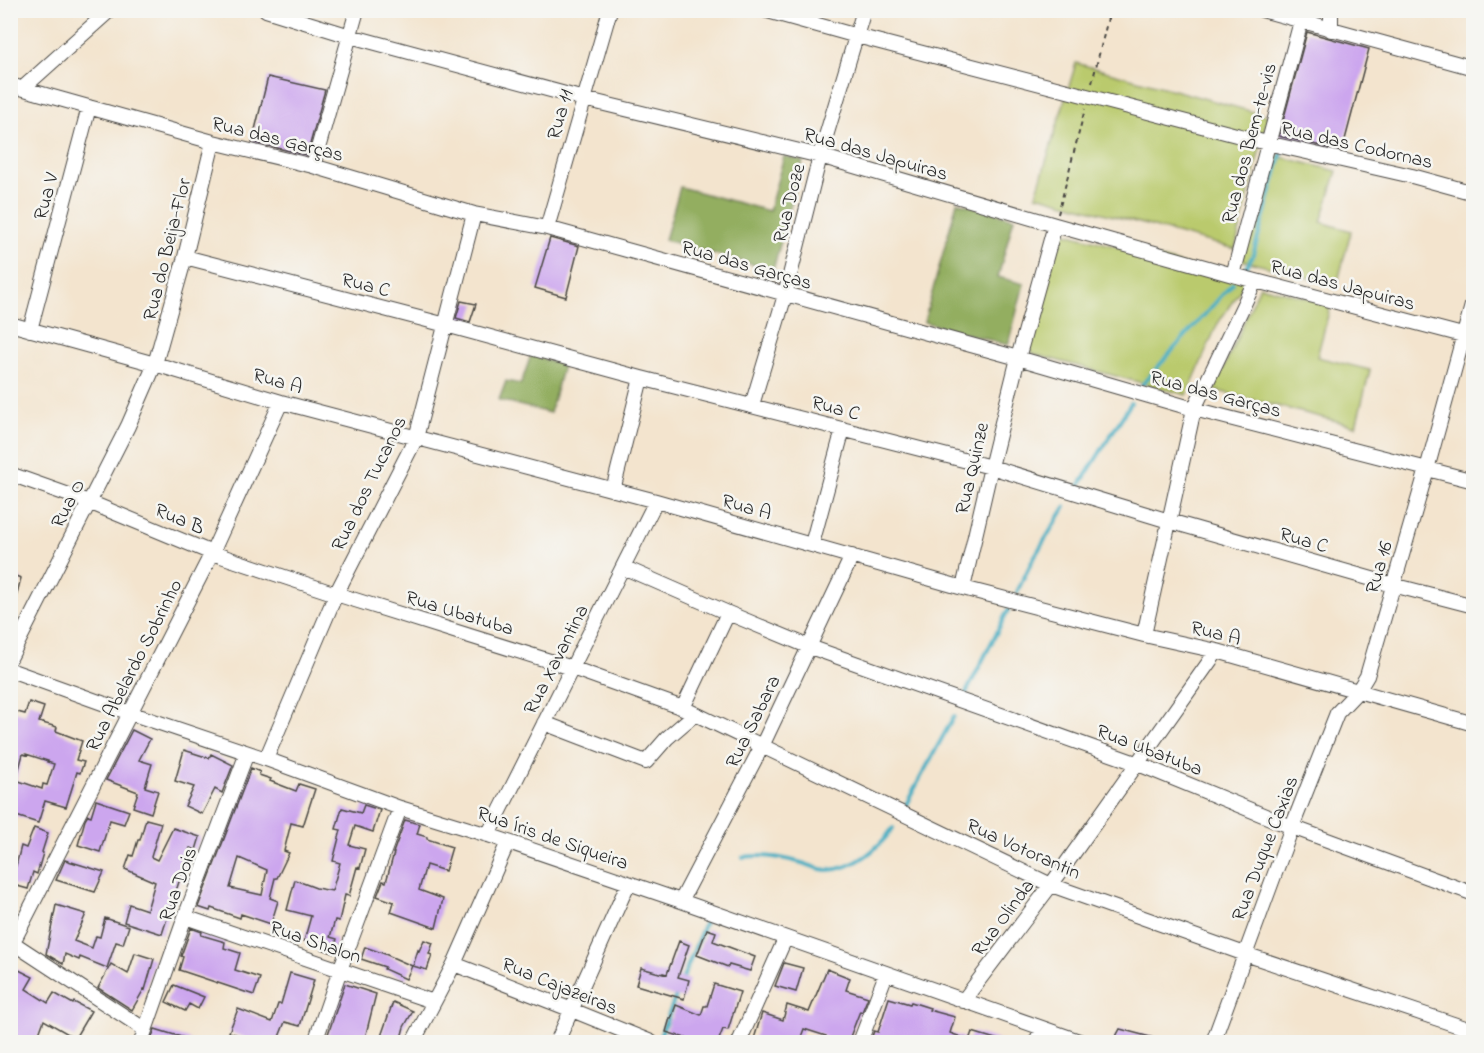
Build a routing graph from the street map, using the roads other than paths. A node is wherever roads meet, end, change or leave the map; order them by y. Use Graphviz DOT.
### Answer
graph roads {
  1 [pos="110,10"];
  2 [pos="266,10"];
  3 [pos="357,10"];
  4 [pos="610,10"];
  5 [pos="764,10"];
  6 [pos="864,10"];
  7 [pos="1262,10"];
  8 [pos="1331,10"];
  9 [pos="1303,16"];
  10 [pos="1331,30"];
  11 [pos="350,36"];
  12 [pos="857,36"];
  13 [pos="1473,68"];
  14 [pos="17,87"];
  15 [pos="584,99"];
  16 [pos="89,107"];
  17 [pos="213,142"];
  18 [pos="1267,143"];
  19 [pos="820,156"];
  20 [pos="313,166"];
  21 [pos="1473,193"];
  22 [pos="474,214"];
  23 [pos="1055,225"];
  24 [pos="547,228"];
  25 [pos="185,257"];
  26 [pos="1233,275"];
  27 [pos="1255,281"];
  28 [pos="785,295"];
  29 [pos="1473,298"];
  30 [pos="10,324"];
  31 [pos="446,325"];
  32 [pos="30,330"];
  33 [pos="1469,337"];
  34 [pos="1018,357"];
  35 [pos="154,364"];
  36 [pos="641,378"];
  37 [pos="281,402"];
  38 [pos="752,405"];
  39 [pos="1194,409"];
  40 [pos="843,429"];
  41 [pos="416,438"];
  42 [pos="991,467"];
  43 [pos="1427,469"];
  44 [pos="10,474"];
  45 [pos="1473,481"];
  46 [pos="613,490"];
  47 [pos="656,501"];
  48 [pos="89,502"];
  49 [pos="1169,521"];
  50 [pos="812,544"];
  51 [pos="212,553"];
  52 [pos="852,556"];
  53 [pos="622,567"];
  54 [pos="1393,585"];
  55 [pos="963,588"];
  56 [pos="336,594"];
  57 [pos="1473,606"];
  58 [pos="728,614"];
  59 [pos="1144,635"];
  60 [pos="14,641"];
  61 [pos="810,647"];
  62 [pos="1217,651"];
  63 [pos="10,658"];
  64 [pos="572,668"];
  65 [pos="10,670"];
  66 [pos="1367,676"];
  67 [pos="1358,691"];
  68 [pos="689,711"];
  69 [pos="130,713"];
  70 [pos="544,723"];
  71 [pos="1473,724"];
  72 [pos="762,747"];
  73 [pos="247,753"];
  74 [pos="266,759"];
  75 [pos="1136,763"];
  76 [pos="400,808"];
  77 [pos="1292,827"];
  78 [pos="488,835"];
  79 [pos="508,842"];
  80 [pos="628,884"];
  81 [pos="1051,885"];
  82 [pos="1473,894"];
  83 [pos="681,902"];
  84 [pos="185,917"];
  85 [pos="785,939"];
  86 [pos="12,941"];
  87 [pos="1245,954"];
  88 [pos="454,964"];
  89 [pos="340,970"];
  90 [pos="886,974"];
  91 [pos="963,1001"];
  92 [pos="434,1002"];
  93 [pos="572,1010"];
  94 [pos="1042,1028"];
  95 [pos="1473,1032"];
  96 [pos="143,1036"];
  97 [pos="315,1042"];
  98 [pos="413,1042"];
  99 [pos="557,1042"];
  100 [pos="651,1042"];
  101 [pos="739,1042"];
  102 [pos="860,1042"];
  103 [pos="1036,1042"];
  104 [pos="1082,1042"];
  105 [pos="1214,1042"];
  1 -- 14 [label="street"];
  2 -- 11 [label="street, Rua das Japuiras"];
  3 -- 11 [label="street"];
  4 -- 15 [label="street, Rua 11"];
  5 -- 12 [label="street, Rua das Codornas"];
  6 -- 12 [label="street, Rua Doze"];
  7 -- 9 [label="street"];
  8 -- 10 [label="street"];
  9 -- 10 [label="street"];
  9 -- 18 [label="street, Rua dos Bem-te-vis"];
  10 -- 13 [label="street"];
  11 -- 15 [label="street, Rua das Japuiras"];
  11 -- 20 [label="street"];
  12 -- 18 [label="street, Rua das Codornas"];
  12 -- 19 [label="street, Rua Doze"];
  14 -- 16 [label="street, Rua das Garças"];
  15 -- 19 [label="street, Rua das Japuiras"];
  15 -- 24 [label="street, Rua 11"];
  16 -- 17 [label="street, Rua das Garças"];
  16 -- 32 [label="street, Rua V"];
  17 -- 20 [label="street, Rua das Garças"];
  17 -- 25 [label="street, Rua do Beija-Flor"];
  18 -- 21 [label="street, Rua das Codornas"];
  18 -- 26 [label="street, Rua dos Bem-te-vis"];
  19 -- 23 [label="street, Rua das Japuiras"];
  19 -- 28 [label="street, Rua Doze"];
  20 -- 22 [label="street, Rua das Garças"];
  22 -- 24 [label="street, Rua das Garças"];
  22 -- 31 [label="street, Rua dos Tucanos"];
  23 -- 26 [label="street, Rua das Japuiras"];
  23 -- 34 [label="street, Rua Quinze"];
  24 -- 28 [label="street, Rua das Garças"];
  25 -- 31 [label="street, Rua C"];
  25 -- 35 [label="street, Rua do Beija-Flor"];
  26 -- 27 [label="street, Rua das Japuiras"];
  27 -- 33 [label="street, Rua das Japuiras"];
  27 -- 39 [label="street"];
  28 -- 34 [label="street, Rua das Garças"];
  28 -- 38 [label="street, Rua Doze"];
  29 -- 33 [label="street, Rua 16"];
  30 -- 32 [label="street, Rua A"];
  31 -- 36 [label="street, Rua C"];
  31 -- 41 [label="street, Rua dos Tucanos"];
  32 -- 35 [label="street, Rua A"];
  33 -- 43 [label="street, Rua 16"];
  34 -- 39 [label="street, Rua das Garças"];
  34 -- 42 [label="street, Rua Quinze"];
  35 -- 37 [label="street, Rua A"];
  35 -- 48 [label="street, Rua O"];
  36 -- 38 [label="street, Rua C"];
  36 -- 46 [label="street"];
  37 -- 41 [label="street, Rua A"];
  37 -- 51 [label="street, Rua Abelardo Sobrinho"];
  38 -- 40 [label="street, Rua C"];
  39 -- 43 [label="street, Rua das Garças"];
  39 -- 49 [label="street"];
  40 -- 42 [label="street, Rua C"];
  40 -- 50 [label="street"];
  41 -- 46 [label="street, Rua A"];
  41 -- 56 [label="street, Rua dos Tucanos"];
  42 -- 49 [label="street, Rua C"];
  42 -- 55 [label="street, Rua Quinze"];
  43 -- 45 [label="street, Rua das Garças"];
  43 -- 54 [label="street, Rua 16"];
  44 -- 48 [label="street, Rua B"];
  46 -- 47 [label="street, Rua A"];
  47 -- 50 [label="street, Rua A"];
  47 -- 53 [label="street, Rua Xavantina"];
  48 -- 51 [label="street, Rua B"];
  48 -- 60 [label="street, Rua O"];
  49 -- 54 [label="street, Rua C"];
  49 -- 59 [label="street"];
  50 -- 52 [label="street, Rua A"];
  51 -- 56 [label="street, Rua B"];
  51 -- 69 [label="street, Rua Abelardo Sobrinho"];
  52 -- 55 [label="street, Rua A"];
  52 -- 61 [label="street, Rua Sabara"];
  53 -- 58 [label="street, Rua Ubatuba"];
  53 -- 64 [label="street, Rua Xavantina"];
  54 -- 57 [label="street, Rua C"];
  54 -- 66 [label="street, Rua 16"];
  55 -- 59 [label="street, Rua A"];
  56 -- 64 [label="street, Rua Ubatuba"];
  56 -- 74 [label="street, Rua dos Tucanos"];
  58 -- 61 [label="street, Rua Ubatuba"];
  58 -- 68 [label="street"];
  59 -- 62 [label="street, Rua A"];
  60 -- 63 [label="street, Rua O"];
  61 -- 72 [label="street, Rua Sabara"];
  61 -- 75 [label="street, Rua Ubatuba"];
  62 -- 67 [label="street, Rua A"];
  62 -- 75 [label="street, Rua Olinda"];
  64 -- 68 [label="street, Rua Votorantin"];
  64 -- 70 [label="street, Rua Xavantina"];
  65 -- 69 [label="street, Rua Íris de Siqueira"];
  66 -- 67 [label="street, Rua Duque Caxias"];
  67 -- 71 [label="street, Rua A"];
  67 -- 77 [label="street, Rua Duque Caxias"];
  68 -- 70 [label="street"];
  68 -- 72 [label="street, Rua Votorantin"];
  69 -- 73 [label="street, Rua Íris de Siqueira"];
  69 -- 86 [label="street, Rua Abelardo Sobrinho"];
  70 -- 78 [label="street, Rua Xavantina"];
  72 -- 81 [label="street, Rua Votorantin"];
  72 -- 83 [label="street, Rua Sabara"];
  73 -- 74 [label="street, Rua Íris de Siqueira"];
  73 -- 84 [label="street, Rua Dois"];
  74 -- 76 [label="street, Rua Íris de Siqueira"];
  75 -- 77 [label="street, Rua Ubatuba"];
  75 -- 81 [label="street, Rua Olinda"];
  76 -- 78 [label="street, Rua Íris de Siqueira"];
  76 -- 89 [label="street"];
  77 -- 82 [label="street, Rua Ubatuba"];
  77 -- 87 [label="street, Rua Duque Caxias"];
  78 -- 79 [label="street, Rua Íris de Siqueira"];
  79 -- 80 [label="street, Rua Íris de Siqueira"];
  79 -- 88 [label="street"];
  80 -- 83 [label="street, Rua Íris de Siqueira"];
  80 -- 93 [label="street"];
  81 -- 87 [label="street, Rua Votorantin"];
  81 -- 91 [label="street, Rua Olinda"];
  83 -- 85 [label="street, Rua Íris de Siqueira"];
  84 -- 89 [label="street, Rua Shalon"];
  84 -- 96 [label="street, Rua Dois"];
  85 -- 90 [label="street, Rua Íris de Siqueira"];
  85 -- 101 [label="street"];
  86 -- 96 [label="street"];
  87 -- 95 [label="street, Rua Votorantin"];
  87 -- 105 [label="street, Rua Duque Caxias"];
  88 -- 92 [label="street"];
  88 -- 93 [label="street, Rua Cajazeiras"];
  89 -- 92 [label="street, Rua Shalon"];
  89 -- 97 [label="street"];
  90 -- 91 [label="street, Rua Íris de Siqueira"];
  90 -- 102 [label="street"];
  91 -- 94 [label="street, Rua Íris de Siqueira"];
  92 -- 98 [label="street"];
  93 -- 99 [label="street"];
  93 -- 100 [label="street, Rua Cajazeiras"];
  94 -- 103 [label="street"];
  94 -- 104 [label="street, Rua Íris de Siqueira"];
}
